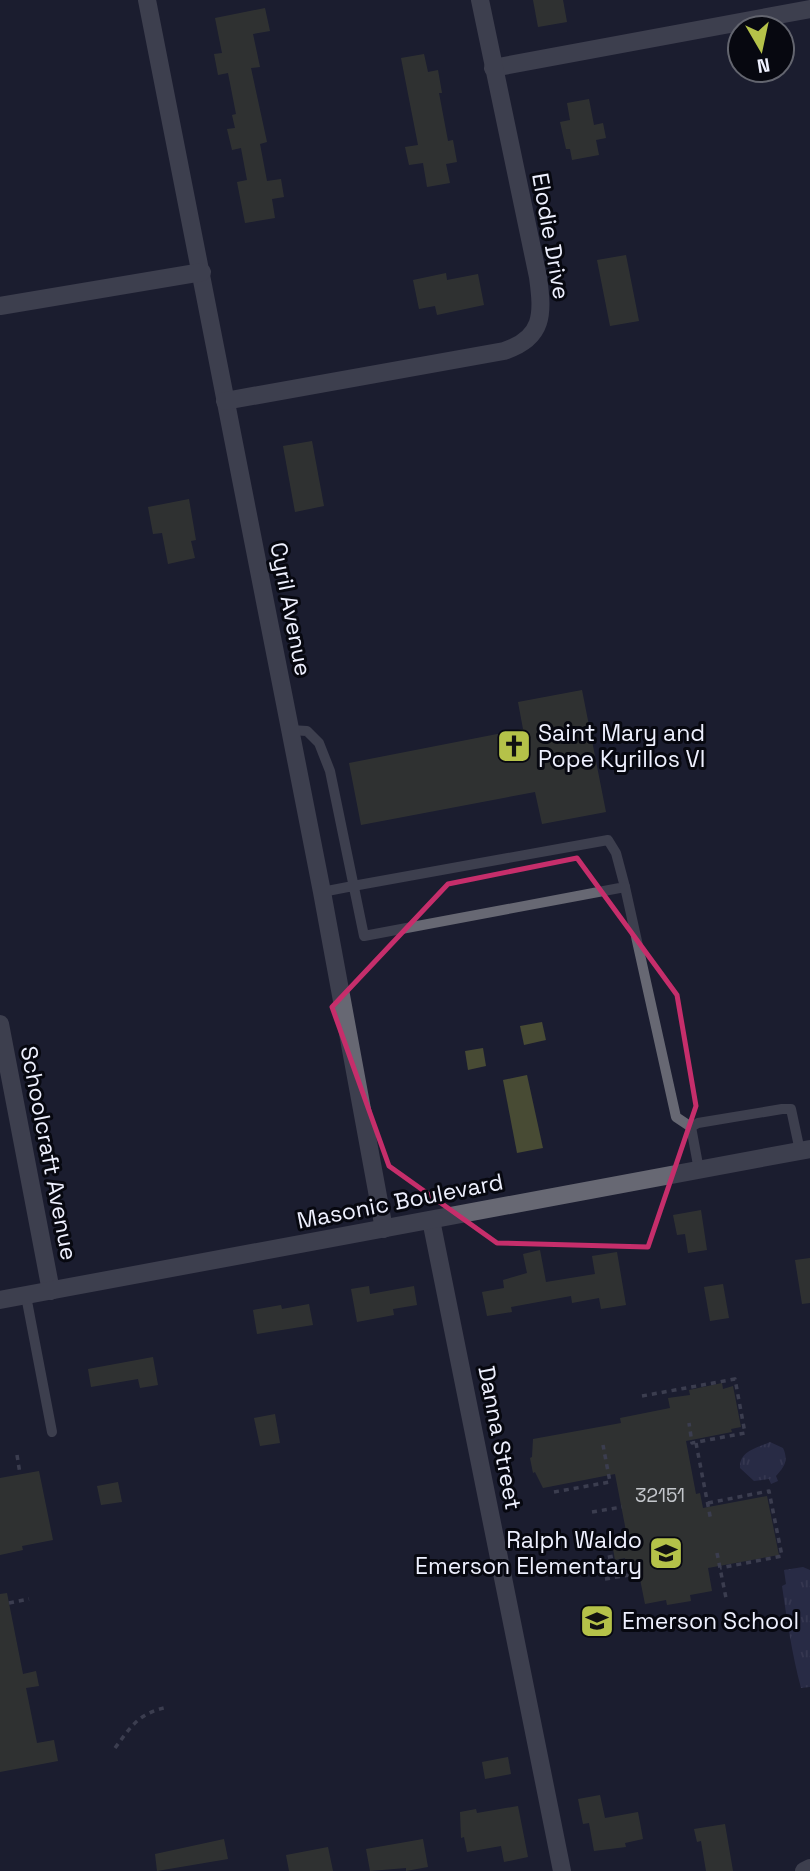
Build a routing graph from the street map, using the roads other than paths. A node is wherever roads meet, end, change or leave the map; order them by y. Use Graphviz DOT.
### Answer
graph roads {
  1 [pos="147,0"];
  2 [pos="480,0"];
  3 [pos="810,9"];
  4 [pos="493,68"];
  5 [pos="202,272"];
  6 [pos="0,306"];
  7 [pos="225,401"];
  8 [pos="290,730"];
  9 [pos="352,886"];
  10 [pos="625,887"];
  11 [pos="322,892"];
  12 [pos="0,1024"];
  13 [pos="691,1127"];
  14 [pos="805,1150"];
  15 [pos="699,1170"];
  16 [pos="431,1220"];
  17 [pos="384,1229"];
  18 [pos="51,1291"];
  19 [pos="26,1296"];
  20 [pos="0,1300"];
  21 [pos="52,1432"];
  22 [pos="810,1868"];
  23 [pos="562,1871"];
  24 [pos="804,1871"];
  1 -- 5 [label="street, Cyril Avenue"];
  2 -- 4 [label="street, Elodie Drive"];
  3 -- 4 [label="street"];
  4 -- 7 [label="street, Elodie Drive"];
  5 -- 6 [label="street"];
  5 -- 7 [label="street, Cyril Avenue"];
  7 -- 8 [label="street, Cyril Avenue"];
  8 -- 9 [label="lane"];
  8 -- 11 [label="street, Cyril Avenue"];
  9 -- 10 [label="lane"];
  9 -- 10 [label="lane"];
  9 -- 11 [label="lane"];
  10 -- 13 [label="lane"];
  11 -- 17 [label="street, Cyril Avenue"];
  12 -- 18 [label="street, Schoolcraft Avenue"];
  13 -- 14 [label="lane"];
  13 -- 15 [label="lane"];
  14 -- 15 [label="street, Masonic Boulevard"];
  15 -- 16 [label="street, Masonic Boulevard"];
  16 -- 17 [label="street, Masonic Boulevard"];
  16 -- 23 [label="street, Danna Street"];
  17 -- 18 [label="street, Masonic Boulevard"];
  18 -- 19 [label="street, Masonic Boulevard"];
  19 -- 20 [label="street, Masonic Boulevard"];
  19 -- 21 [label="lane"];
  22 -- 24 [label="street"];
}
